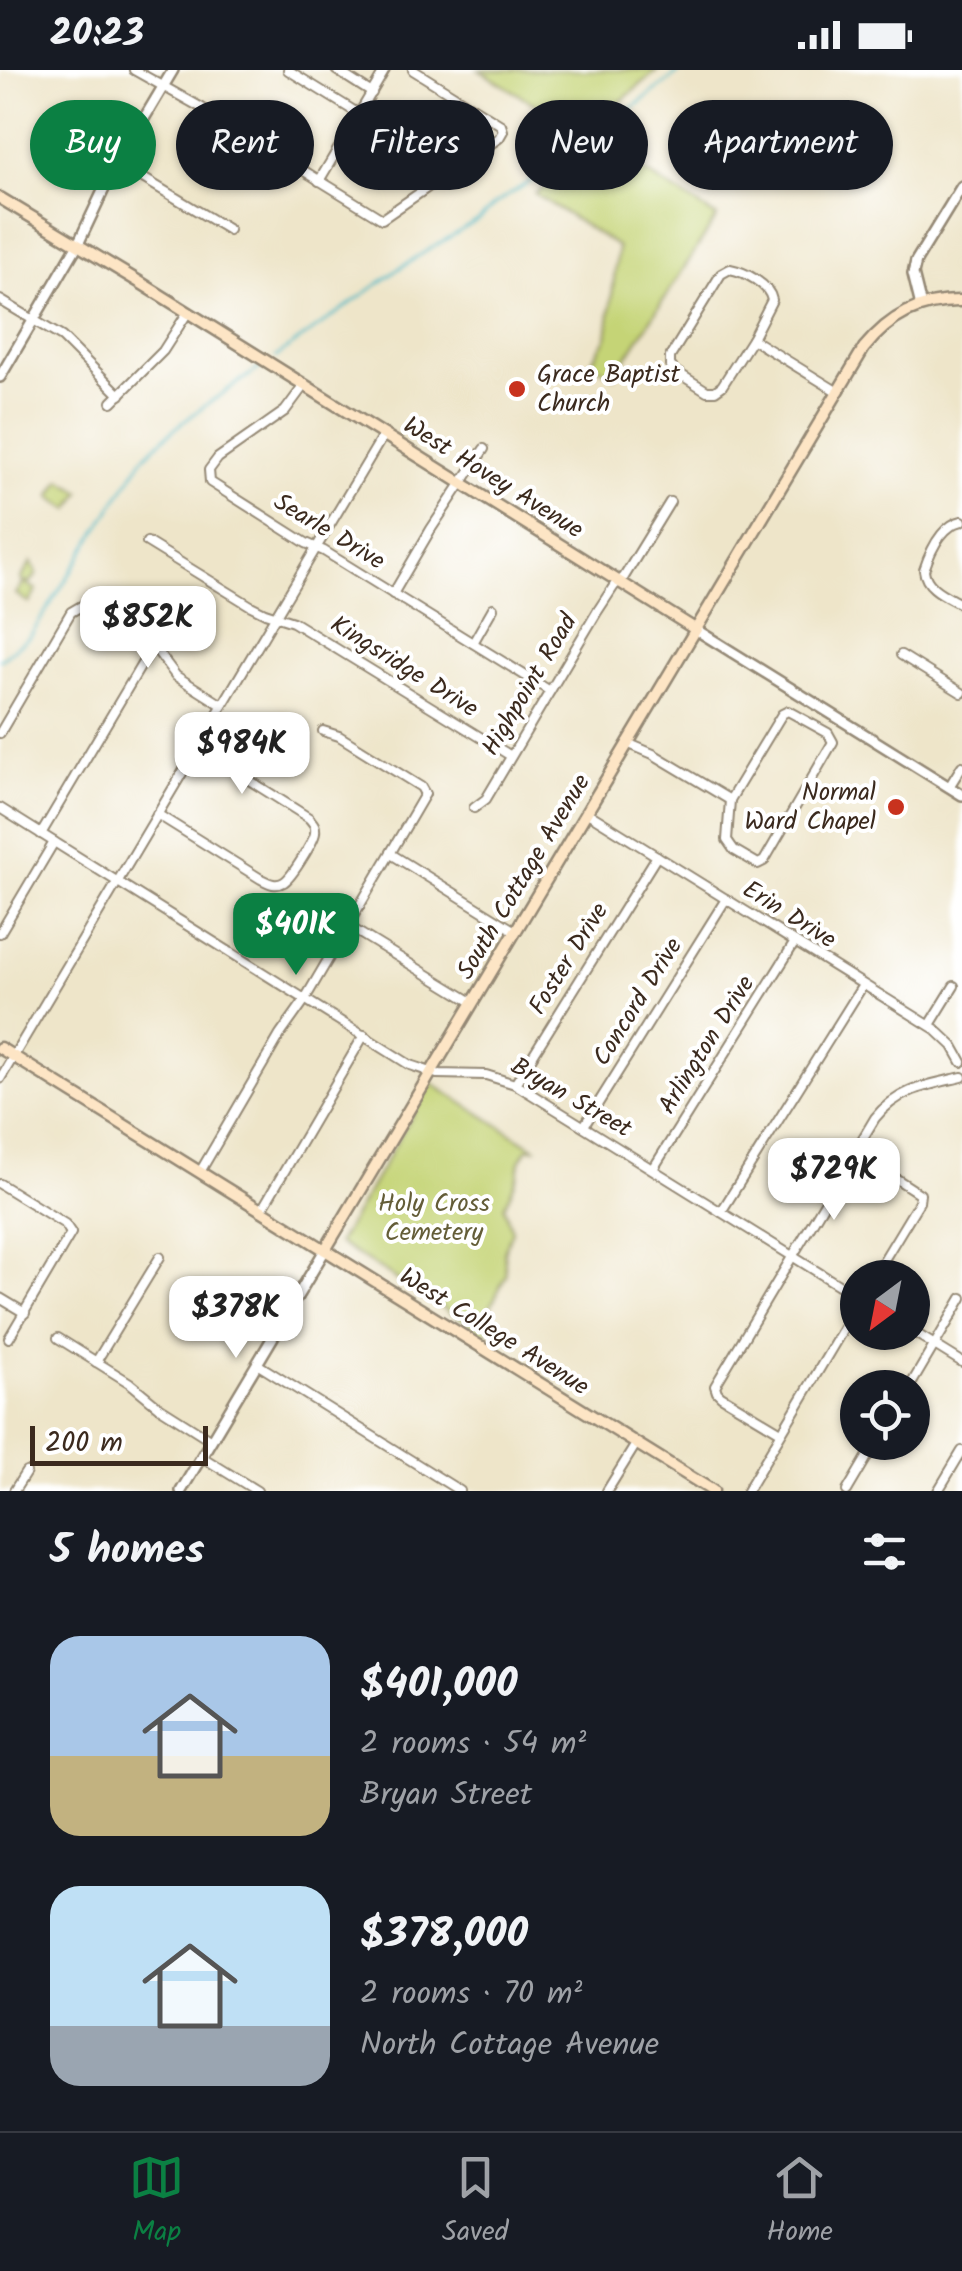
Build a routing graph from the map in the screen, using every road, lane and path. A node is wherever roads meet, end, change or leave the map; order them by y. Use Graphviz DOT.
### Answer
graph roads {
  1 [pos="134,70"];
  2 [pos="173,70"];
  3 [pos="288,70"];
  4 [pos="336,70"];
  5 [pos="386,70"];
  6 [pos="413,70"];
  7 [pos="163,87"];
  8 [pos="372,92"];
  9 [pos="155,100"];
  10 [pos="368,100"];
  11 [pos="461,100"];
  12 [pos="334,101"];
  13 [pos="495,121"];
  14 [pos="495,140"];
  15 [pos="334,156"];
  16 [pos="319,181"];
  17 [pos="156,185"];
  18 [pos="962,186"];
  19 [pos="102,190"];
  20 [pos="334,190"];
  21 [pos="334,190"];
  22 [pos="423,190"];
  23 [pos="0,198"];
  24 [pos="228,230"];
  25 [pos="78,244"];
  26 [pos="0,300"];
  27 [pos="962,301"];
  28 [pos="921,306"];
  29 [pos="188,312"];
  30 [pos="34,319"];
  31 [pos="752,339"];
  32 [pos="0,377"];
  33 [pos="304,384"];
  34 [pos="838,392"];
  35 [pos="120,395"];
  36 [pos="112,402"];
  37 [pos="384,434"];
  38 [pos="484,448"];
  39 [pos="462,482"];
  40 [pos="670,502"];
  41 [pos="962,522"];
  42 [pos="147,542"];
  43 [pos="316,548"];
  44 [pos="619,581"];
  45 [pos="393,594"];
  46 [pos="962,605"];
  47 [pos="493,608"];
  48 [pos="275,616"];
  49 [pos="695,629"];
  50 [pos="473,643"];
  51 [pos="152,647"];
  52 [pos="900,654"];
  53 [pos="550,690"];
  54 [pos="962,693"];
  55 [pos="222,705"];
  56 [pos="324,731"];
  57 [pos="0,733"];
  58 [pos="627,744"];
  59 [pos="197,747"];
  60 [pos="511,756"];
  61 [pos="962,766"];
  62 [pos="949,787"];
  63 [pos="962,796"];
  64 [pos="730,800"];
  65 [pos="0,808"];
  66 [pos="474,808"];
  67 [pos="586,812"];
  68 [pos="157,814"];
  69 [pos="41,834"];
  70 [pos="54,842"];
  71 [pos="391,854"];
  72 [pos="657,856"];
  73 [pos="117,882"];
  74 [pos="726,899"];
  75 [pos="348,926"];
  76 [pos="515,931"];
  77 [pos="0,933"];
  78 [pos="795,942"];
  79 [pos="863,984"];
  80 [pos="954,986"];
  81 [pos="305,999"];
  82 [pos="472,1002"];
  83 [pos="930,1025"];
  84 [pos="364,1035"];
  85 [pos="0,1048"];
  86 [pos="14,1057"];
  87 [pos="962,1062"];
  88 [pos="431,1072"];
  89 [pos="962,1077"];
  90 [pos="0,1079"];
  91 [pos="515,1084"];
  92 [pos="584,1126"];
  93 [pos="855,1152"];
  94 [pos="653,1169"];
  95 [pos="200,1172"];
  96 [pos="0,1184"];
  97 [pos="262,1211"];
  98 [pos="722,1212"];
  99 [pos="324,1250"];
  100 [pos="160,1256"];
  101 [pos="792,1256"];
  102 [pos="884,1260"];
  103 [pos="840,1289"];
  104 [pos="0,1298"];
  105 [pos="962,1298"];
  106 [pos="25,1314"];
  107 [pos="840,1332"];
  108 [pos="10,1338"];
  109 [pos="58,1338"];
  110 [pos="930,1342"];
  111 [pos="934,1344"];
  112 [pos="96,1362"];
  113 [pos="962,1362"];
  114 [pos="256,1364"];
  115 [pos="919,1370"];
  116 [pos="781,1432"];
  117 [pos="211,1440"];
  118 [pos="636,1444"];
  119 [pos="962,1451"];
  120 [pos="202,1457"];
  121 [pos="865,1460"];
  122 [pos="26,1472"];
  123 [pos="14,1491"];
  124 [pos="181,1491"];
  125 [pos="257,1491"];
  126 [pos="460,1491"];
  127 [pos="606,1491"];
  128 [pos="712,1491"];
  129 [pos="747,1491"];
  130 [pos="846,1491"];
  131 [pos="938,1491"];
  1 -- 7 [label="street"];
  2 -- 7 [label="street"];
  3 -- 12 [label="street"];
  4 -- 8 [label="street"];
  5 -- 8 [label="street"];
  6 -- 11 [label="street"];
  7 -- 9 [label="street"];
  7 -- 16 [label="street"];
  8 -- 10 [label="street"];
  13 -- 14 [label="street"];
  15 -- 16 [label="street"];
  16 -- 21 [label="street"];
  17 -- 24 [label="street"];
  18 -- 28 [label="street"];
  19 -- 25 [label="street"];
  20 -- 22 [label="street"];
  23 -- 25 [label="main road, West Hovey Avenue"];
  25 -- 29 [label="main road, West Hovey Avenue"];
  25 -- 30 [label="street"];
  26 -- 30 [label="street"];
  27 -- 28 [label="main road"];
  28 -- 34 [label="main road, South Cottage Avenue"];
  29 -- 33 [label="main road, West Hovey Avenue"];
  29 -- 35 [label="street"];
  30 -- 32 [label="street"];
  30 -- 35 [label="street"];
  31 -- 31 [label="street"];
  31 -- 34 [label="street"];
  33 -- 37 [label="main road, West Hovey Avenue"];
  33 -- 43 [label="street, Searle Drive"];
  34 -- 49 [label="main road, South Cottage Avenue"];
  35 -- 36 [label="street"];
  37 -- 39 [label="main road, West Hovey Avenue"];
  37 -- 43 [label="street"];
  38 -- 39 [label="street"];
  39 -- 44 [label="main road, West Hovey Avenue"];
  39 -- 45 [label="street"];
  40 -- 44 [label="street, Highpoint Road"];
  41 -- 46 [label="street"];
  42 -- 48 [label="street, Kingsridge Drive"];
  43 -- 45 [label="street, Searle Drive"];
  43 -- 48 [label="street"];
  44 -- 49 [label="main road, West Hovey Avenue"];
  44 -- 53 [label="street, Highpoint Road"];
  45 -- 50 [label="street, Searle Drive"];
  47 -- 50 [label="street"];
  48 -- 55 [label="street"];
  48 -- 60 [label="street, Kingsridge Drive"];
  49 -- 58 [label="main road, South Cottage Avenue"];
  49 -- 62 [label="street, West Hovey Avenue"];
  50 -- 53 [label="street, Searle Drive"];
  51 -- 55 [label="street"];
  51 -- 57 [label="street"];
  51 -- 69 [label="street"];
  52 -- 54 [label="street"];
  53 -- 60 [label="street, Highpoint Road"];
  55 -- 59 [label="street"];
  56 -- 71 [label="street"];
  58 -- 64 [label="street"];
  58 -- 67 [label="main road, South Cottage Avenue"];
  59 -- 68 [label="street"];
  59 -- 68 [label="street"];
  60 -- 66 [label="street, Highpoint Road"];
  61 -- 62 [label="street"];
  62 -- 63 [label="street, West Hovey Avenue"];
  64 -- 64 [label="street"];
  65 -- 69 [label="street, Bryan Street"];
  67 -- 72 [label="street, Erin Drive"];
  67 -- 76 [label="main road, South Cottage Avenue"];
  68 -- 73 [label="street"];
  69 -- 70 [label="street, Bryan Street"];
  70 -- 73 [label="street, Bryan Street"];
  70 -- 77 [label="street"];
  71 -- 75 [label="street"];
  71 -- 76 [label="street"];
  72 -- 74 [label="street, Erin Drive"];
  72 -- 91 [label="street, Foster Drive"];
  73 -- 81 [label="street, Bryan Street"];
  73 -- 86 [label="street"];
  74 -- 78 [label="street, Erin Drive"];
  74 -- 92 [label="street, Concord Drive"];
  75 -- 81 [label="street"];
  75 -- 82 [label="street"];
  76 -- 82 [label="main road, South Cottage Avenue"];
  78 -- 79 [label="street, Erin Drive"];
  78 -- 94 [label="street, Arlington Drive"];
  79 -- 83 [label="street, Erin Drive"];
  79 -- 98 [label="street"];
  80 -- 83 [label="street"];
  81 -- 84 [label="street, Bryan Street"];
  81 -- 95 [label="street"];
  82 -- 88 [label="main road, South Cottage Avenue"];
  83 -- 87 [label="street, Erin Drive"];
  84 -- 88 [label="street, Bryan Street"];
  84 -- 97 [label="street"];
  85 -- 86 [label="main road, West College Avenue"];
  86 -- 90 [label="street"];
  86 -- 95 [label="main road, West College Avenue"];
  88 -- 91 [label="street, Bryan Street"];
  88 -- 99 [label="main road, South Cottage Avenue"];
  89 -- 93 [label="street"];
  91 -- 92 [label="street, Bryan Street"];
  92 -- 94 [label="street, Bryan Street"];
  93 -- 101 [label="street"];
  93 -- 102 [label="street"];
  94 -- 98 [label="street, Bryan Street"];
  95 -- 97 [label="main road, West College Avenue"];
  96 -- 106 [label="street"];
  97 -- 99 [label="main road, West College Avenue"];
  98 -- 101 [label="street, Bryan Street"];
  99 -- 114 [label="street"];
  99 -- 118 [label="main road, West College Avenue"];
  100 -- 112 [label="street"];
  101 -- 103 [label="street, Bryan Street"];
  101 -- 116 [label="street"];
  104 -- 106 [label="street"];
  105 -- 111 [label="street"];
  106 -- 108 [label="street"];
  107 -- 116 [label="street"];
  109 -- 112 [label="street"];
  110 -- 111 [label="street"];
  111 -- 113 [label="street"];
  111 -- 115 [label="street"];
  112 -- 117 [label="street"];
  114 -- 117 [label="street"];
  114 -- 126 [label="street"];
  116 -- 129 [label="street"];
  117 -- 120 [label="street"];
  118 -- 127 [label="street"];
  118 -- 128 [label="main road, West College Avenue"];
  119 -- 131 [label="street"];
  120 -- 124 [label="street"];
  120 -- 125 [label="street"];
  121 -- 130 [label="street"];
  122 -- 123 [label="street"];
}
